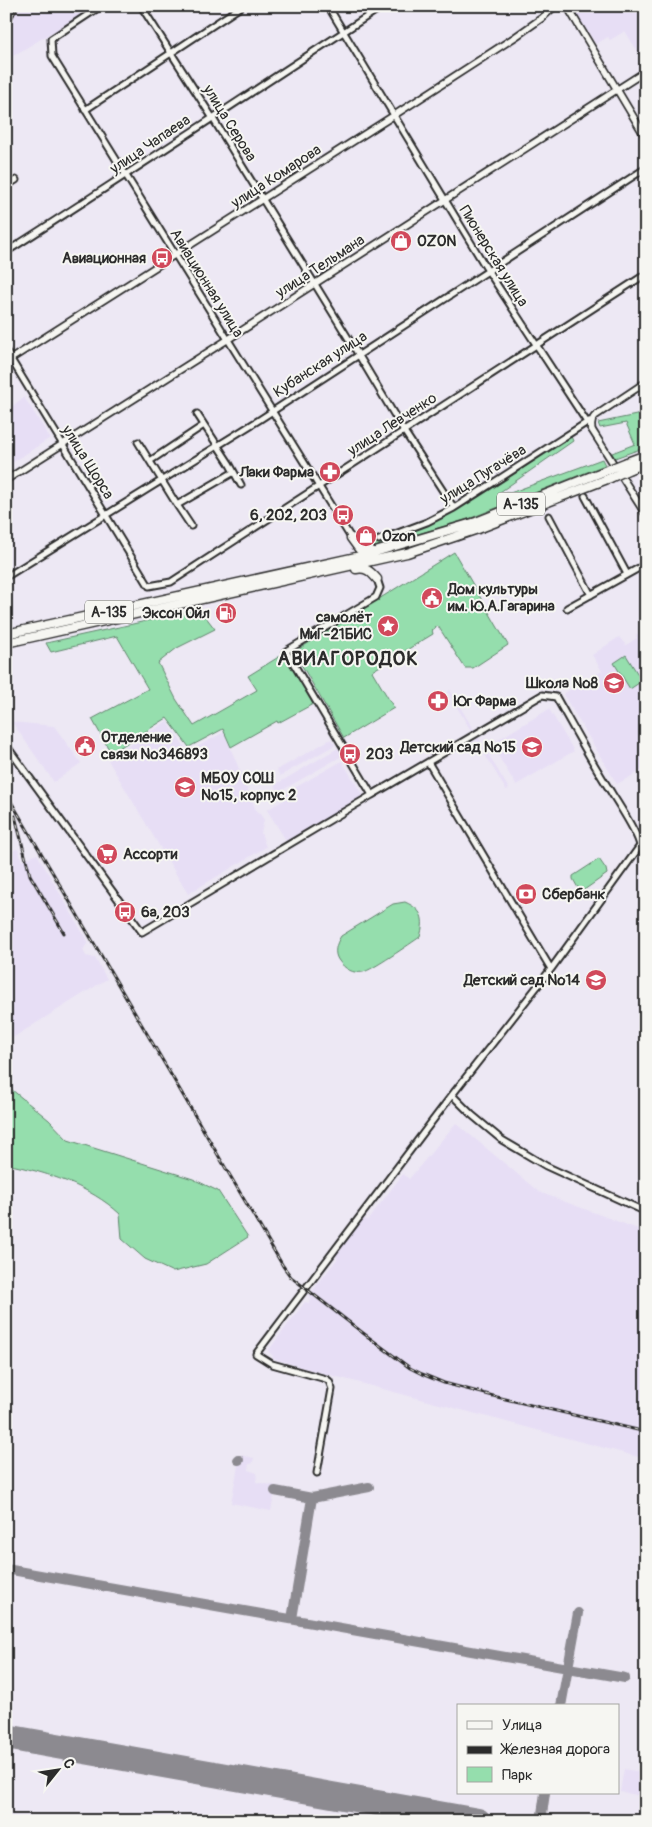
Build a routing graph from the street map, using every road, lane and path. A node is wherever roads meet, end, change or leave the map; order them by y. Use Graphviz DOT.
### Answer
graph roads {
  1 [pos="101,6"];
  2 [pos="142,6"];
  3 [pos="242,6"];
  4 [pos="328,6"];
  5 [pos="383,6"];
  6 [pos="555,6"];
  7 [pos="567,7"];
  8 [pos="344,32"];
  9 [pos="171,52"];
  10 [pos="646,71"];
  11 [pos="616,89"];
  12 [pos="85,110"];
  13 [pos="393,116"];
  14 [pos="212,117"];
  15 [pos="646,138"];
  16 [pos="646,168"];
  17 [pos="126,176"];
  18 [pos="16,180"];
  19 [pos="6,186"];
  20 [pos="263,200"];
  21 [pos="444,200"];
  22 [pos="6,252"];
  23 [pos="175,255"];
  24 [pos="488,271"];
  25 [pos="646,274"];
  26 [pos="314,284"];
  27 [pos="227,340"];
  28 [pos="536,346"];
  29 [pos="6,350"];
  30 [pos="358,354"];
  31 [pos="9,360"];
  32 [pos="646,382"];
  33 [pos="272,410"];
  34 [pos="197,414"];
  35 [pos="594,417"];
  36 [pos="586,422"];
  37 [pos="204,425"];
  38 [pos="592,430"];
  39 [pos="404,432"];
  40 [pos="138,442"];
  41 [pos="62,444"];
  42 [pos="218,446"];
  43 [pos="646,455"];
  44 [pos="150,461"];
  45 [pos="646,463"];
  46 [pos="629,466"];
  47 [pos="234,472"];
  48 [pos="6,480"];
  49 [pos="162,481"];
  50 [pos="241,486"];
  51 [pos="320,487"];
  52 [pos="585,496"];
  53 [pos="176,505"];
  54 [pos="454,508"];
  55 [pos="646,514"];
  56 [pos="106,515"];
  57 [pos="549,516"];
  58 [pos="191,526"];
  59 [pos="477,526"];
  60 [pos="351,538"];
  61 [pos="379,540"];
  62 [pos="396,546"];
  63 [pos="407,553"];
  64 [pos="323,564"];
  65 [pos="646,564"];
  66 [pos="332,570"];
  67 [pos="628,574"];
  68 [pos="6,577"];
  69 [pos="377,578"];
  70 [pos="276,579"];
  71 [pos="149,586"];
  72 [pos="591,595"];
  73 [pos="567,608"];
  74 [pos="6,634"];
  75 [pos="6,643"];
  76 [pos="6,745"];
  77 [pos="428,762"];
  78 [pos="372,795"];
  79 [pos="643,845"];
  80 [pos="551,969"];
  81 [pos="452,1095"];
  82 [pos="646,1212"];
  83 [pos="317,1473"];
  1 -- 12 [label="street, Авиационная улица"];
  2 -- 9 [label="street, улица Серова"];
  3 -- 9 [label="street"];
  4 -- 8 [label="street, Пионерская улица"];
  5 -- 8 [label="street, улица Чапаева"];
  6 -- 13 [label="street, улица Комарова"];
  7 -- 11 [label="street"];
  8 -- 13 [label="street, Пионерская улица"];
  8 -- 14 [label="street, улица Чапаева"];
  9 -- 12 [label="street"];
  9 -- 14 [label="street, улица Серова"];
  10 -- 11 [label="street, улица Тельмана"];
  11 -- 15 [label="street"];
  11 -- 21 [label="street, улица Тельмана"];
  12 -- 17 [label="street, Авиационная улица"];
  13 -- 20 [label="street, улица Комарова"];
  13 -- 21 [label="street, Пионерская улица"];
  14 -- 17 [label="street, улица Чапаева"];
  14 -- 20 [label="street, улица Серова"];
  16 -- 24 [label="street, Кубанская улица"];
  17 -- 22 [label="street, улица Чапаева"];
  17 -- 23 [label="street, Авиационная улица"];
  18 -- 19 [label="street"];
  20 -- 23 [label="street, улица Комарова"];
  20 -- 26 [label="street, улица Серова"];
  21 -- 24 [label="street, Пионерская улица"];
  21 -- 26 [label="street, улица Тельмана"];
  23 -- 27 [label="street, Авиационная улица"];
  23 -- 31 [label="street, улица Комарова"];
  24 -- 28 [label="street, Пионерская улица"];
  24 -- 30 [label="street, Кубанская улица"];
  25 -- 28 [label="street, улица Левченко"];
  26 -- 27 [label="street, улица Тельмана"];
  26 -- 30 [label="street, улица Серова"];
  27 -- 33 [label="street, Авиационная улица"];
  27 -- 41 [label="street, улица Тельмана"];
  28 -- 36 [label="street, Пионерская улица"];
  28 -- 39 [label="street, улица Левченко"];
  29 -- 31 [label="street, улица Щорса"];
  30 -- 33 [label="street, Кубанская улица"];
  30 -- 39 [label="street, улица Серова"];
  31 -- 41 [label="street, улица Щорса"];
  32 -- 35 [label="street, улица Пугачёва"];
  33 -- 42 [label="street, Кубанская улица"];
  33 -- 51 [label="street, Авиационная улица"];
  34 -- 37 [label="street"];
  35 -- 36 [label="street, улица Пугачёва"];
  35 -- 38 [label="street"];
  36 -- 38 [label="street, Пионерская улица"];
  36 -- 54 [label="street, улица Пугачёва"];
  37 -- 42 [label="street"];
  37 -- 44 [label="street"];
  38 -- 55 [label="street, Пионерская улица"];
  39 -- 51 [label="street, улица Левченко"];
  39 -- 54 [label="street, улица Серова"];
  40 -- 44 [label="street"];
  41 -- 48 [label="street, улица Тельмана"];
  41 -- 56 [label="street, улица Щорса"];
  42 -- 47 [label="street"];
  42 -- 49 [label="street, Кубанская улица"];
  43 -- 46 [label="highway, А-135"];
  44 -- 49 [label="street"];
  45 -- 46 [label="highway, А-135"];
  46 -- 59 [label="highway, А-135, bridge"];
  47 -- 50 [label="street"];
  47 -- 53 [label="street"];
  49 -- 53 [label="street"];
  49 -- 56 [label="street, Кубанская улица"];
  51 -- 60 [label="street, Авиационная улица"];
  51 -- 71 [label="street, улица Левченко"];
  52 -- 67 [label="street"];
  53 -- 58 [label="street"];
  54 -- 61 [label="street, улица Пугачёва"];
  56 -- 68 [label="street, Кубанская улица"];
  56 -- 71 [label="street, улица Щорса"];
  57 -- 72 [label="street"];
  59 -- 62 [label="highway, А-135"];
  59 -- 63 [label="highway, А-135"];
  60 -- 62 [label="highway"];
  60 -- 64 [label="highway"];
  62 -- 64 [label="highway, А-135"];
  63 -- 66 [label="highway, А-135"];
  63 -- 69 [label="highway"];
  64 -- 70 [label="highway, А-135"];
  65 -- 67 [label="street"];
  66 -- 69 [label="highway"];
  66 -- 70 [label="highway, А-135"];
  67 -- 72 [label="street"];
  69 -- 78 [label="street"];
  70 -- 74 [label="highway, А-135"];
  70 -- 75 [label="highway, А-135"];
  72 -- 73 [label="street"];
  76 -- 78 [label="street"];
  77 -- 78 [label="street"];
  77 -- 79 [label="street"];
  77 -- 80 [label="street"];
  79 -- 80 [label="street"];
  80 -- 81 [label="street"];
  81 -- 82 [label="street"];
  81 -- 83 [label="street"];
}
